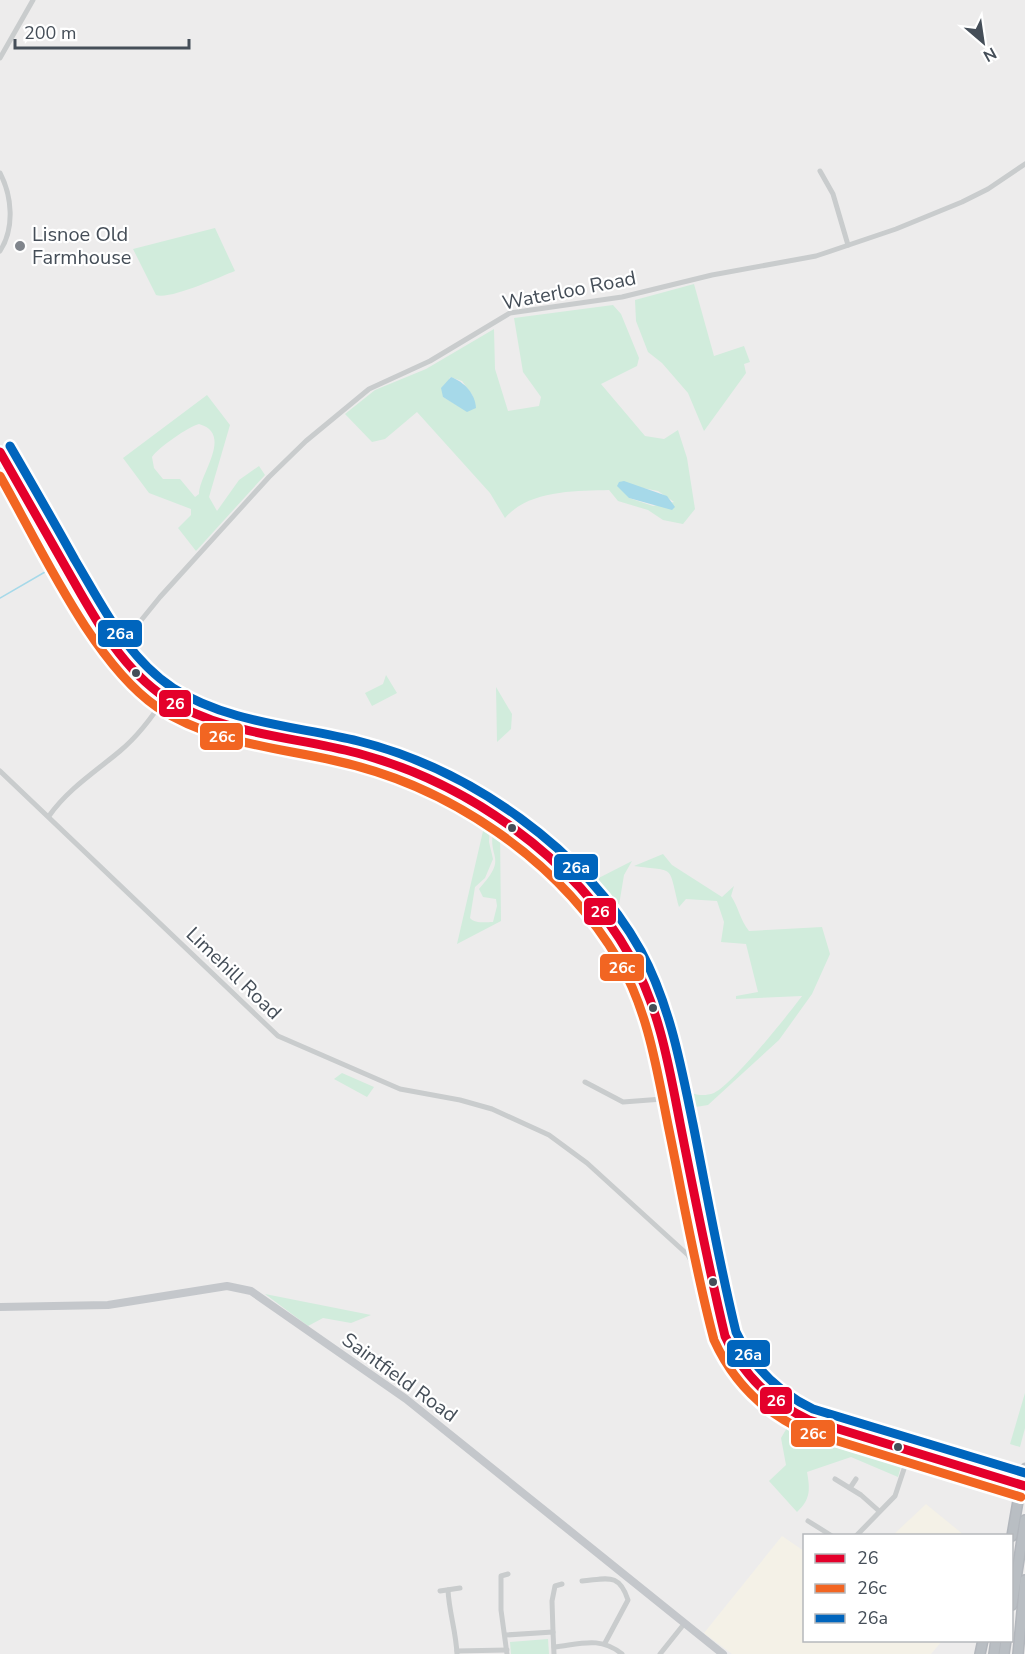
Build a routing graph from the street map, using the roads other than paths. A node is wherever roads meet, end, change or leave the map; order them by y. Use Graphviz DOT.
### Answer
graph roads {
  1 [pos="33,0"];
  2 [pos="0,58"];
  3 [pos="1025,164"];
  4 [pos="820,171"];
  5 [pos="0,174"];
  6 [pos="848,245"];
  7 [pos="0,251"];
  8 [pos="0,452"];
  9 [pos="117,650"];
  10 [pos="165,697"];
  11 [pos="0,771"];
  12 [pos="49,816"];
  13 [pos="585,1082"];
  14 [pos="676,1098"];
  15 [pos="0,1307"];
  16 [pos="736,1361"];
  17 [pos="910,1451"];
  18 [pos="1025,1467"];
  19 [pos="835,1479"];
  20 [pos="856,1479"];
  21 [pos="1025,1486"];
  22 [pos="850,1488"];
  23 [pos="879,1511"];
  24 [pos="1025,1520"];
  25 [pos="808,1521"];
  26 [pos="829,1534"];
  27 [pos="858,1534"];
  28 [pos="1010,1534"];
  29 [pos="508,1574"];
  30 [pos="1025,1580"];
  31 [pos="582,1581"];
  32 [pos="556,1584"];
  33 [pos="460,1588"];
  34 [pos="448,1590"];
  35 [pos="440,1591"];
  36 [pos="1013,1593"];
  37 [pos="628,1600"];
  38 [pos="635,1602"];
  39 [pos="684,1624"];
  40 [pos="553,1632"];
  41 [pos="506,1635"];
  42 [pos="605,1643"];
  43 [pos="554,1647"];
  44 [pos="507,1652"];
  45 [pos="457,1653"];
  46 [pos="554,1654"];
  47 [pos="622,1654"];
  48 [pos="660,1654"];
  49 [pos="723,1654"];
  50 [pos="1018,1654"];
  1 -- 2 [label="street"];
  3 -- 6 [label="street, Waterloo Road"];
  4 -- 6 [label="street"];
  5 -- 7 [label="street"];
  6 -- 9 [label="street, Waterloo Road"];
  8 -- 9 [label="street"];
  9 -- 10 [label="street"];
  10 -- 12 [label="street"];
  10 -- 14 [label="street"];
  11 -- 12 [label="street, Limehill Road"];
  12 -- 16 [label="street, Limehill Road"];
  13 -- 14 [label="street"];
  14 -- 16 [label="street"];
  15 -- 39 [label="main road, Saintfield Road"];
  16 -- 17 [label="street"];
  17 -- 21 [label="street"];
  17 -- 23 [label="street"];
  18 -- 28 [label="highway, bridge"];
  19 -- 22 [label="street"];
  20 -- 22 [label="street"];
  22 -- 23 [label="street"];
  23 -- 27 [label="street"];
  24 -- 36 [label="highway"];
  25 -- 26 [label="street"];
  29 -- 41 [label="street"];
  30 -- 50 [label="highway"];
  31 -- 37 [label="street"];
  32 -- 40 [label="street"];
  33 -- 34 [label="street"];
  34 -- 35 [label="street"];
  34 -- 45 [label="street"];
  37 -- 38 [label="street"];
  37 -- 42 [label="street"];
  39 -- 48 [label="street"];
  39 -- 49 [label="main road, Saintfield Road"];
  40 -- 41 [label="street"];
  40 -- 43 [label="street"];
  41 -- 44 [label="street"];
  42 -- 43 [label="street"];
  42 -- 47 [label="street"];
  43 -- 46 [label="street"];
  44 -- 45 [label="street"];
}
